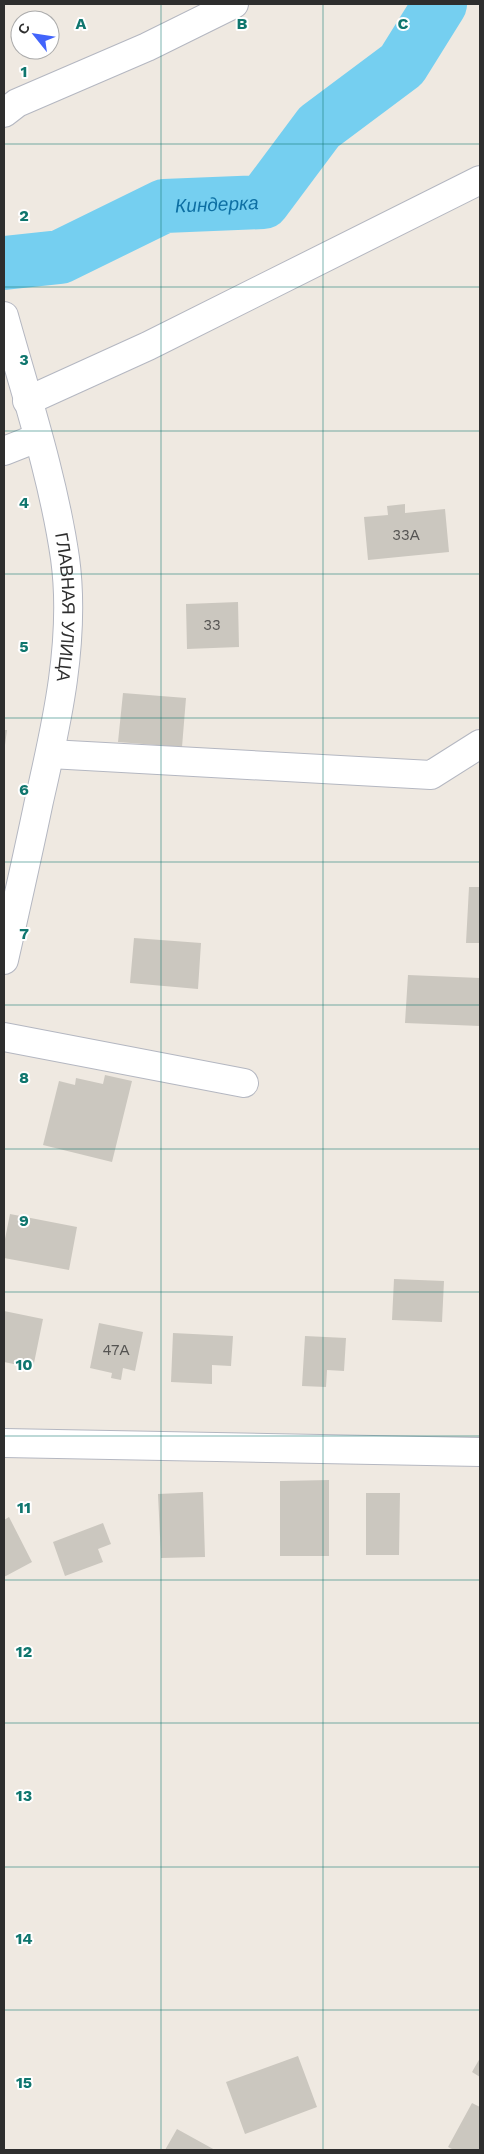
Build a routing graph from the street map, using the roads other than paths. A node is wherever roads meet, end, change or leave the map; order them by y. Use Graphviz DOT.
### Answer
graph roads {
  1 [pos="234,4"];
  2 [pos="4,113"];
  3 [pos="480,180"];
  4 [pos="4,316"];
  5 [pos="27,401"];
  6 [pos="37,438"];
  7 [pos="4,451"];
  8 [pos="480,744"];
  9 [pos="50,754"];
  10 [pos="4,960"];
  11 [pos="4,1037"];
  12 [pos="244,1083"];
  13 [pos="4,1444"];
  14 [pos="480,1452"];
  1 -- 2 [label="street"];
  3 -- 5 [label="street"];
  4 -- 5 [label="street, ГЛАВНАЯ УЛИЦА"];
  5 -- 6 [label="street, ГЛАВНАЯ УЛИЦА"];
  6 -- 7 [label="street"];
  6 -- 9 [label="street, ГЛАВНАЯ УЛИЦА"];
  8 -- 9 [label="street"];
  9 -- 10 [label="street, ГЛАВНАЯ УЛИЦА"];
  11 -- 12 [label="street"];
  13 -- 14 [label="street"];
}
